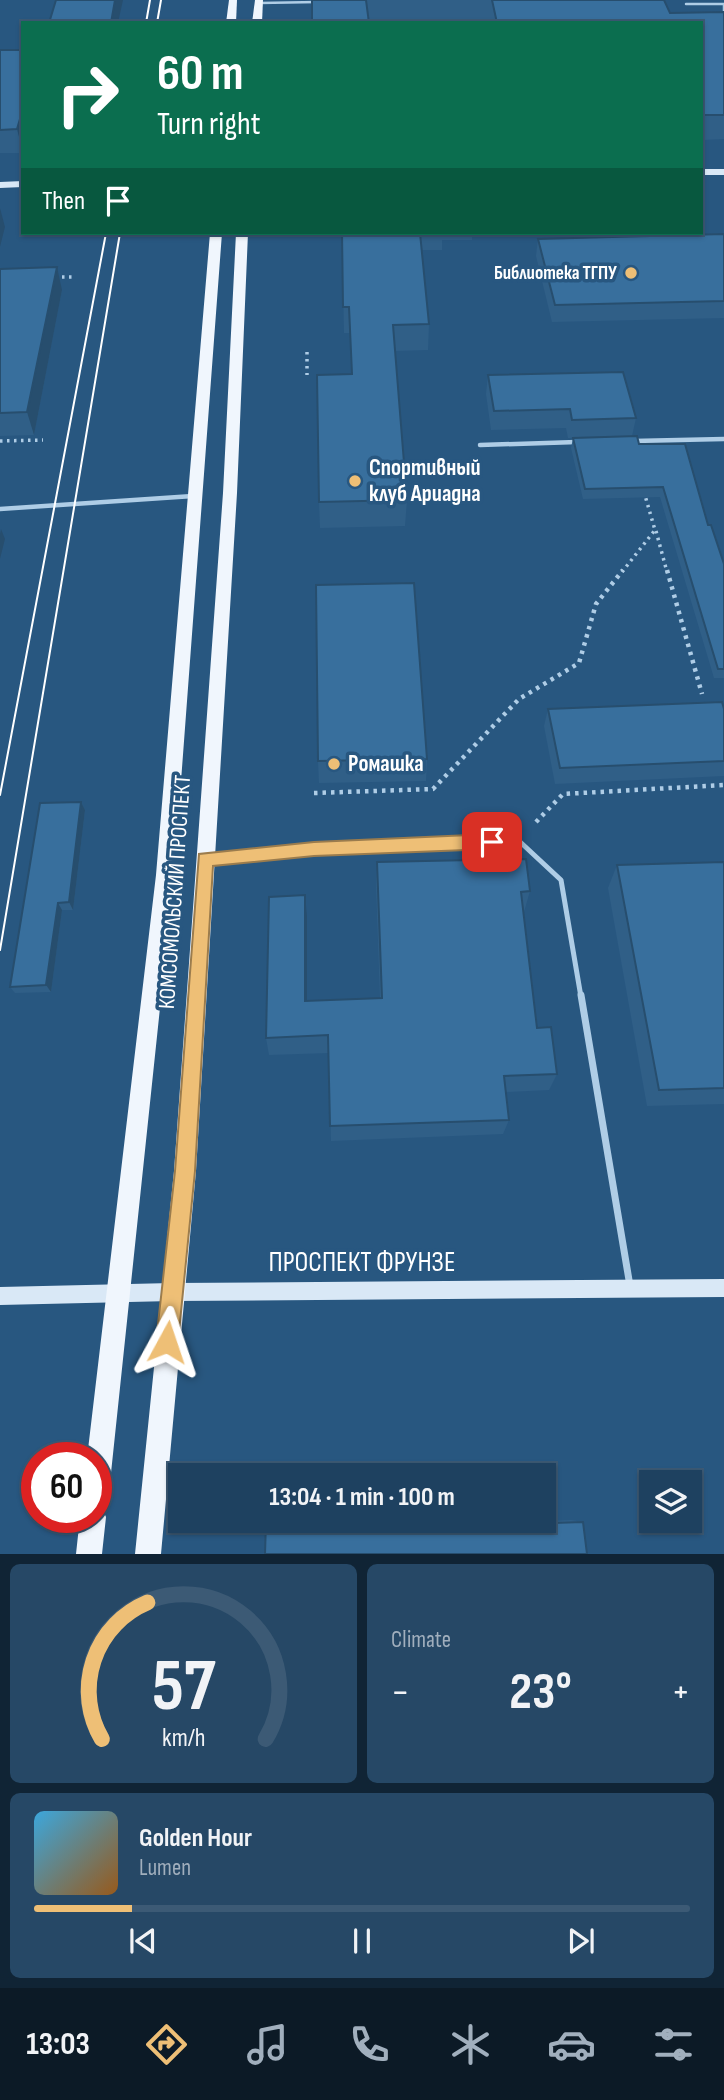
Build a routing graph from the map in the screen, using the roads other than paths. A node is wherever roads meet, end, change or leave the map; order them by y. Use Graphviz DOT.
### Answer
graph roads {
  1 [pos="233,0"];
  2 [pos="259,1"];
  3 [pos="329,2"];
  4 [pos="686,4"];
  5 [pos="724,5"];
  6 [pos="724,18"];
  7 [pos="231,21"];
  8 [pos="257,21"];
  9 [pos="703,172"];
  10 [pos="724,172"];
  11 [pos="21,184"];
  12 [pos="0,185"];
  13 [pos="216,235"];
  14 [pos="242,235"];
  15 [pos="724,439"];
  16 [pos="628,441"];
  17 [pos="587,442"];
  18 [pos="480,445"];
  19 [pos="196,496"];
  20 [pos="0,509"];
  21 [pos="205,860"];
  22 [pos="724,1288"];
  23 [pos="630,1290"];
  24 [pos="172,1292"];
  25 [pos="118,1293"];
  26 [pos="0,1296"];
  27 [pos="102,1442"];
  28 [pos="91,1533"];
  29 [pos="89,1554"];
  30 [pos="148,1554"];
  1 -- 7 [label="main road"];
  2 -- 3 [label="lane"];
  2 -- 8 [label="main road"];
  4 -- 5 [label="lane"];
  5 -- 6 [label="lane"];
  9 -- 10 [label="main road"];
  11 -- 12 [label="main road"];
  13 -- 19 [label="main road, КОМСОМОЛЬСКИЙ ПРОСПЕКТ"];
  14 -- 21 [label="main road, КОМСОМОЛЬСКИЙ ПРОСПЕКТ"];
  15 -- 16 [label="lane"];
  17 -- 18 [label="lane"];
  19 -- 20 [label="lane"];
  19 -- 25 [label="main road, КОМСОМОЛЬСКИЙ ПРОСПЕКТ"];
  21 -- 23 [label="lane"];
  21 -- 24 [label="main road, КОМСОМОЛЬСКИЙ ПРОСПЕКТ"];
  22 -- 23 [label="main road, ПРОСПЕКТ ФРУНЗЕ"];
  23 -- 24 [label="main road, ПРОСПЕКТ ФРУНЗЕ"];
  24 -- 25 [label="main road, ПРОСПЕКТ ФРУНЗЕ"];
  24 -- 30 [label="main road, КОМСОМОЛЬСКИЙ ПРОСПЕКТ"];
  25 -- 26 [label="main road, ПРОСПЕКТ ФРУНЗЕ"];
  25 -- 27 [label="main road, КОМСОМОЛЬСКИЙ ПРОСПЕКТ"];
  28 -- 29 [label="main road"];
}
